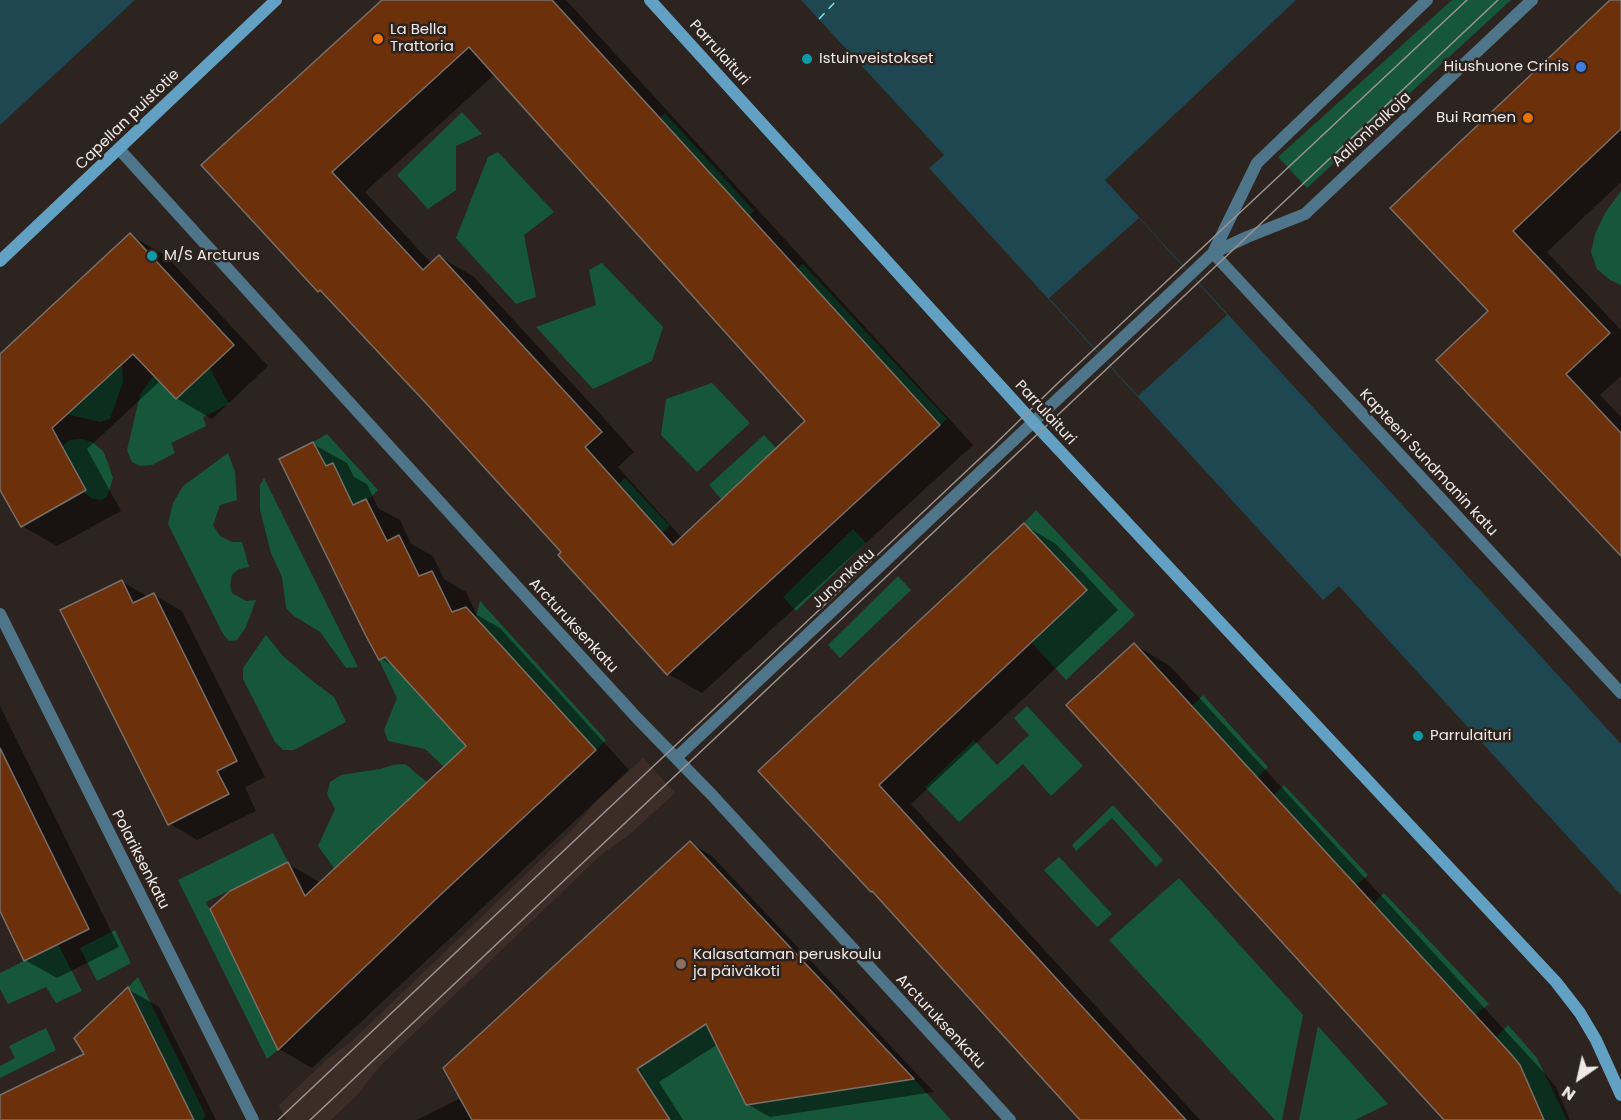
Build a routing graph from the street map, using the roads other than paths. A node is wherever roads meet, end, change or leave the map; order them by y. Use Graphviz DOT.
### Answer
graph roads {
  1 [pos="276,0"];
  2 [pos="650,0"];
  3 [pos="1427,0"];
  4 [pos="1532,0"];
  5 [pos="118,149"];
  6 [pos="1214,253"];
  7 [pos="0,261"];
  8 [pos="1033,422"];
  9 [pos="0,614"];
  10 [pos="1621,693"];
  11 [pos="676,758"];
  12 [pos="1621,1095"];
  13 [pos="253,1120"];
  14 [pos="1010,1120"];
  1 -- 5 [label="street, Capellan puistotie"];
  2 -- 8 [label="street, Parrulaituri"];
  3 -- 6 [label="street, Aallonhalkoja"];
  4 -- 6 [label="street, Aallonhalkoja"];
  5 -- 7 [label="street, Capellan puistotie"];
  5 -- 11 [label="street, Arcturuksenkatu"];
  6 -- 8 [label="street, Aallonhalkoja"];
  6 -- 10 [label="street, Kapteeni Sundmanin katu"];
  8 -- 11 [label="street, Junonkatu"];
  8 -- 12 [label="street, Parrulaituri"];
  9 -- 13 [label="street, Polariksenkatu"];
  11 -- 14 [label="street, Arcturuksenkatu"];
}
